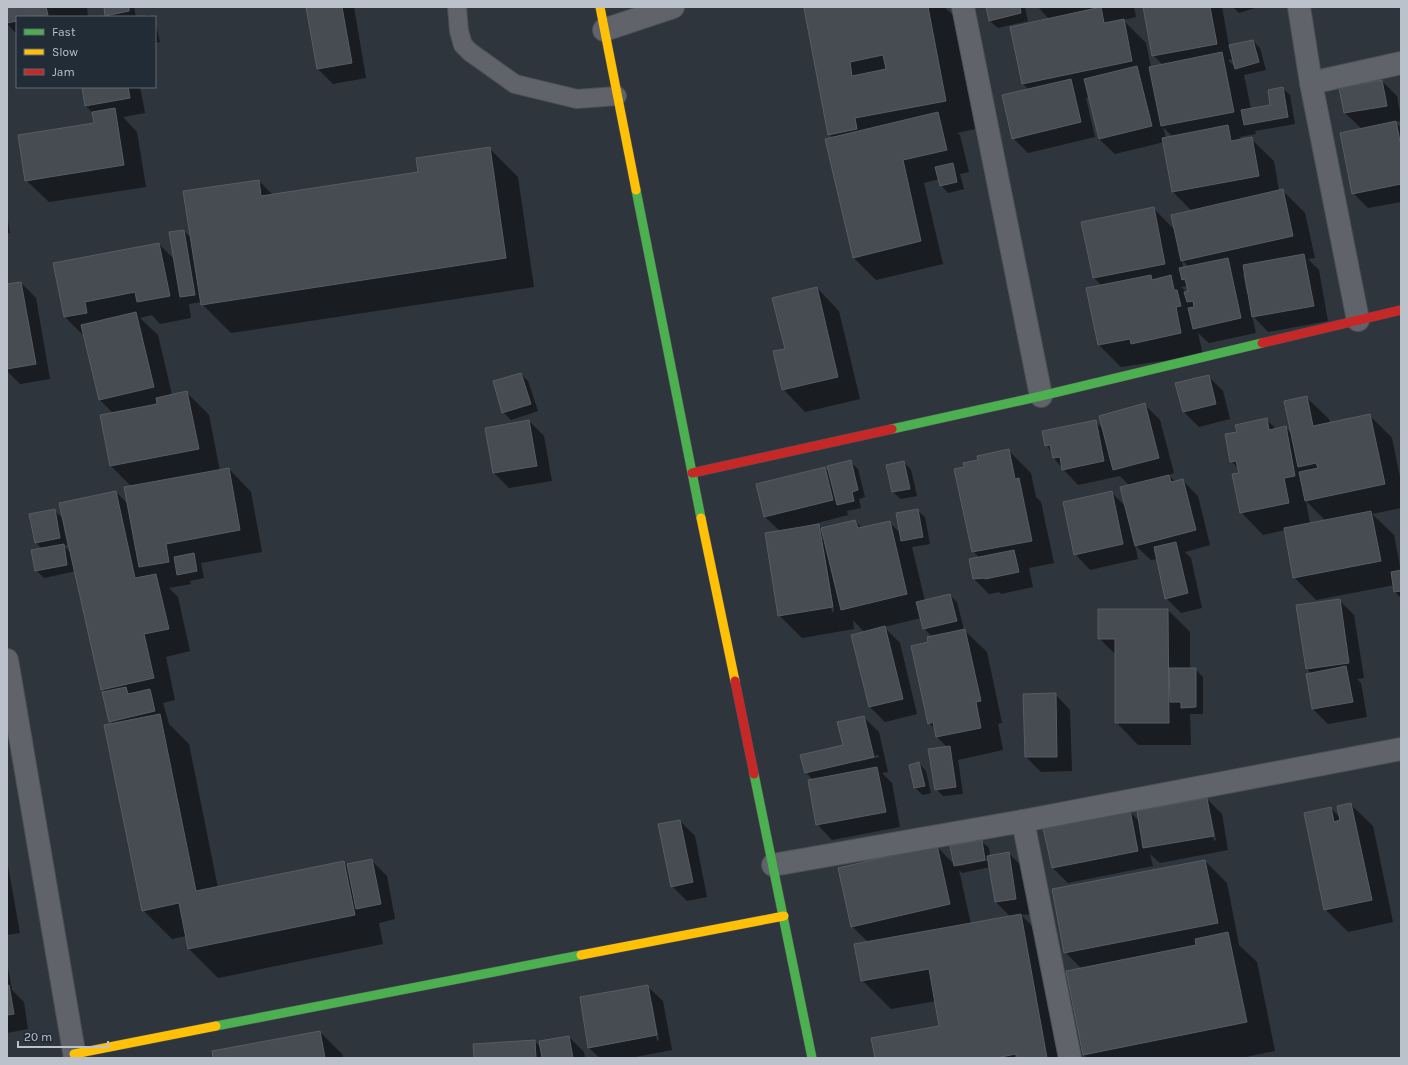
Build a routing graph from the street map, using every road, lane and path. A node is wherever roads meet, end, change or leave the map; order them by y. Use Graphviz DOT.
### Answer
graph roads {
  1 [pos="457,7"];
  2 [pos="600,7"];
  3 [pos="673,7"];
  4 [pos="963,7"];
  5 [pos="1299,7"];
  6 [pos="604,30"];
  7 [pos="1401,63"];
  8 [pos="1311,83"];
  9 [pos="617,96"];
  10 [pos="1401,310"];
  11 [pos="1358,320"];
  12 [pos="1041,396"];
  13 [pos="692,474"];
  14 [pos="7,660"];
  15 [pos="13,735"];
  16 [pos="1401,748"];
  17 [pos="1023,821"];
  18 [pos="773,865"];
  19 [pos="784,916"];
  20 [pos="75,1056"];
  21 [pos="812,1058"];
  22 [pos="1070,1058"];
  1 -- 9 [label="lane"];
  2 -- 6 [label="street"];
  3 -- 6 [label="street"];
  4 -- 12 [label="street"];
  5 -- 8 [label="street"];
  6 -- 9 [label="street"];
  7 -- 8 [label="street"];
  8 -- 11 [label="street"];
  9 -- 13 [label="street"];
  10 -- 11 [label="street"];
  11 -- 12 [label="street"];
  12 -- 13 [label="street"];
  13 -- 18 [label="street"];
  14 -- 15 [label="street"];
  15 -- 20 [label="street"];
  16 -- 17 [label="street"];
  17 -- 18 [label="street"];
  17 -- 22 [label="street"];
  18 -- 19 [label="street"];
  19 -- 20 [label="street"];
  19 -- 21 [label="street"];
}
